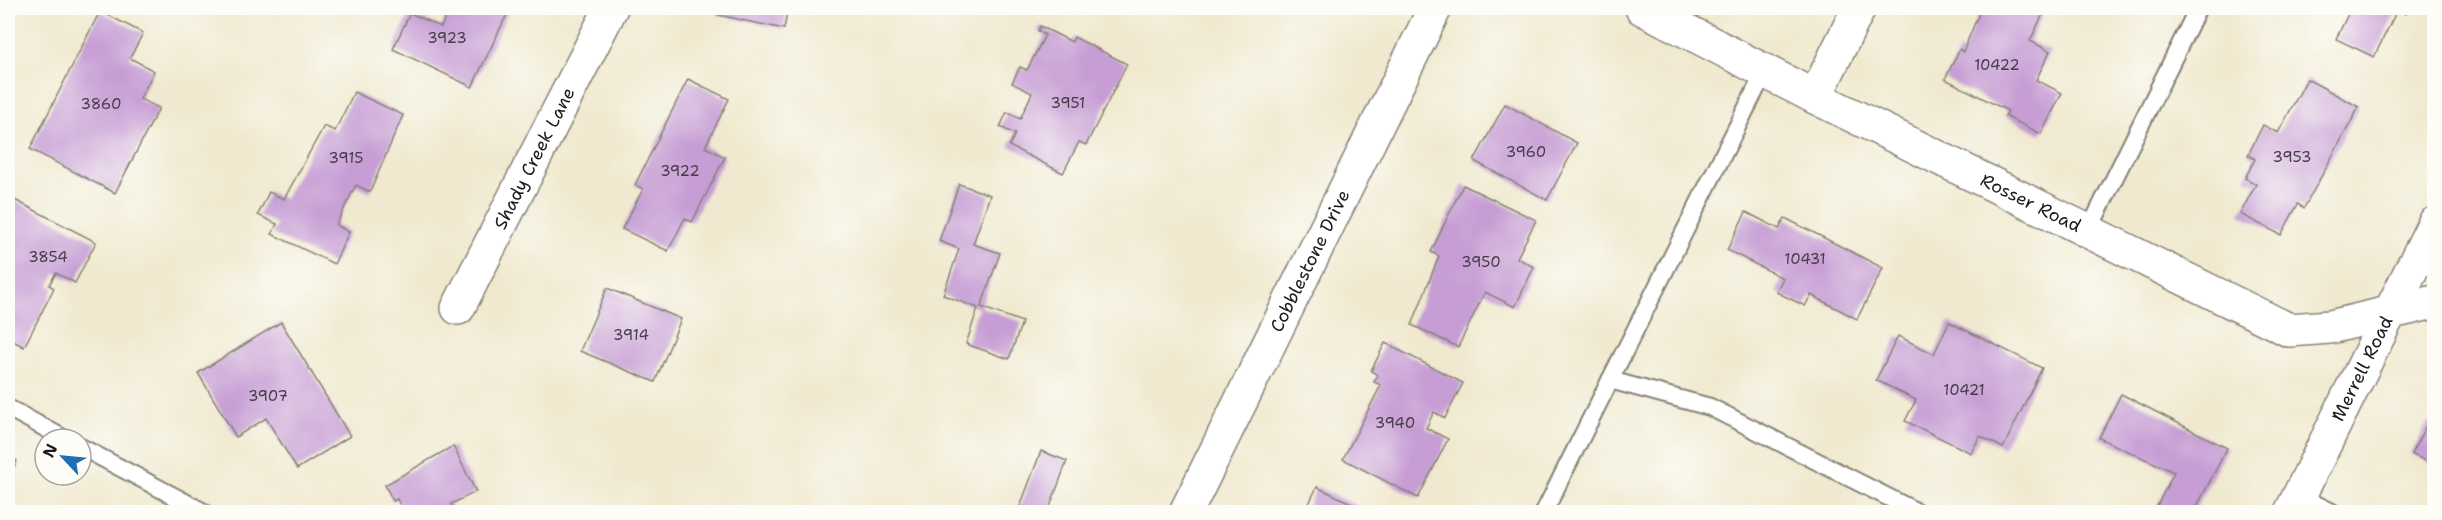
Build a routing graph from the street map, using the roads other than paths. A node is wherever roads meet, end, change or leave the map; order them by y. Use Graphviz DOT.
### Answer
graph roads {
  1 [pos="611,8"];
  2 [pos="1435,8"];
  3 [pos="1642,8"];
  4 [pos="1859,8"];
  5 [pos="2198,8"];
  6 [pos="1765,71"];
  7 [pos="1815,97"];
  8 [pos="2434,224"];
  9 [pos="2088,232"];
  10 [pos="2434,302"];
  11 [pos="458,308"];
  12 [pos="2390,314"];
  13 [pos="1610,380"];
  14 [pos="8,408"];
  15 [pos="43,427"];
  16 [pos="93,453"];
  17 [pos="2295,504"];
  18 [pos="204,513"];
  19 [pos="1186,513"];
  20 [pos="1544,513"];
  21 [pos="1917,513"];
  22 [pos="2332,513"];
  1 -- 11 [label="street, Shady Creek Lane"];
  2 -- 19 [label="street, Cobblestone Drive"];
  3 -- 6 [label="street, Rosser Road"];
  4 -- 7 [label="street"];
  5 -- 9 [label="lane"];
  6 -- 7 [label="street, Rosser Road"];
  6 -- 13 [label="lane"];
  7 -- 9 [label="street, Rosser Road"];
  8 -- 12 [label="street, Merrell Road"];
  9 -- 12 [label="street, Rosser Road"];
  10 -- 12 [label="street, Rosser Road"];
  12 -- 17 [label="street, Merrell Road"];
  13 -- 20 [label="lane"];
  13 -- 21 [label="lane"];
  14 -- 15 [label="lane"];
  16 -- 18 [label="lane"];
  17 -- 22 [label="lane"];
}
